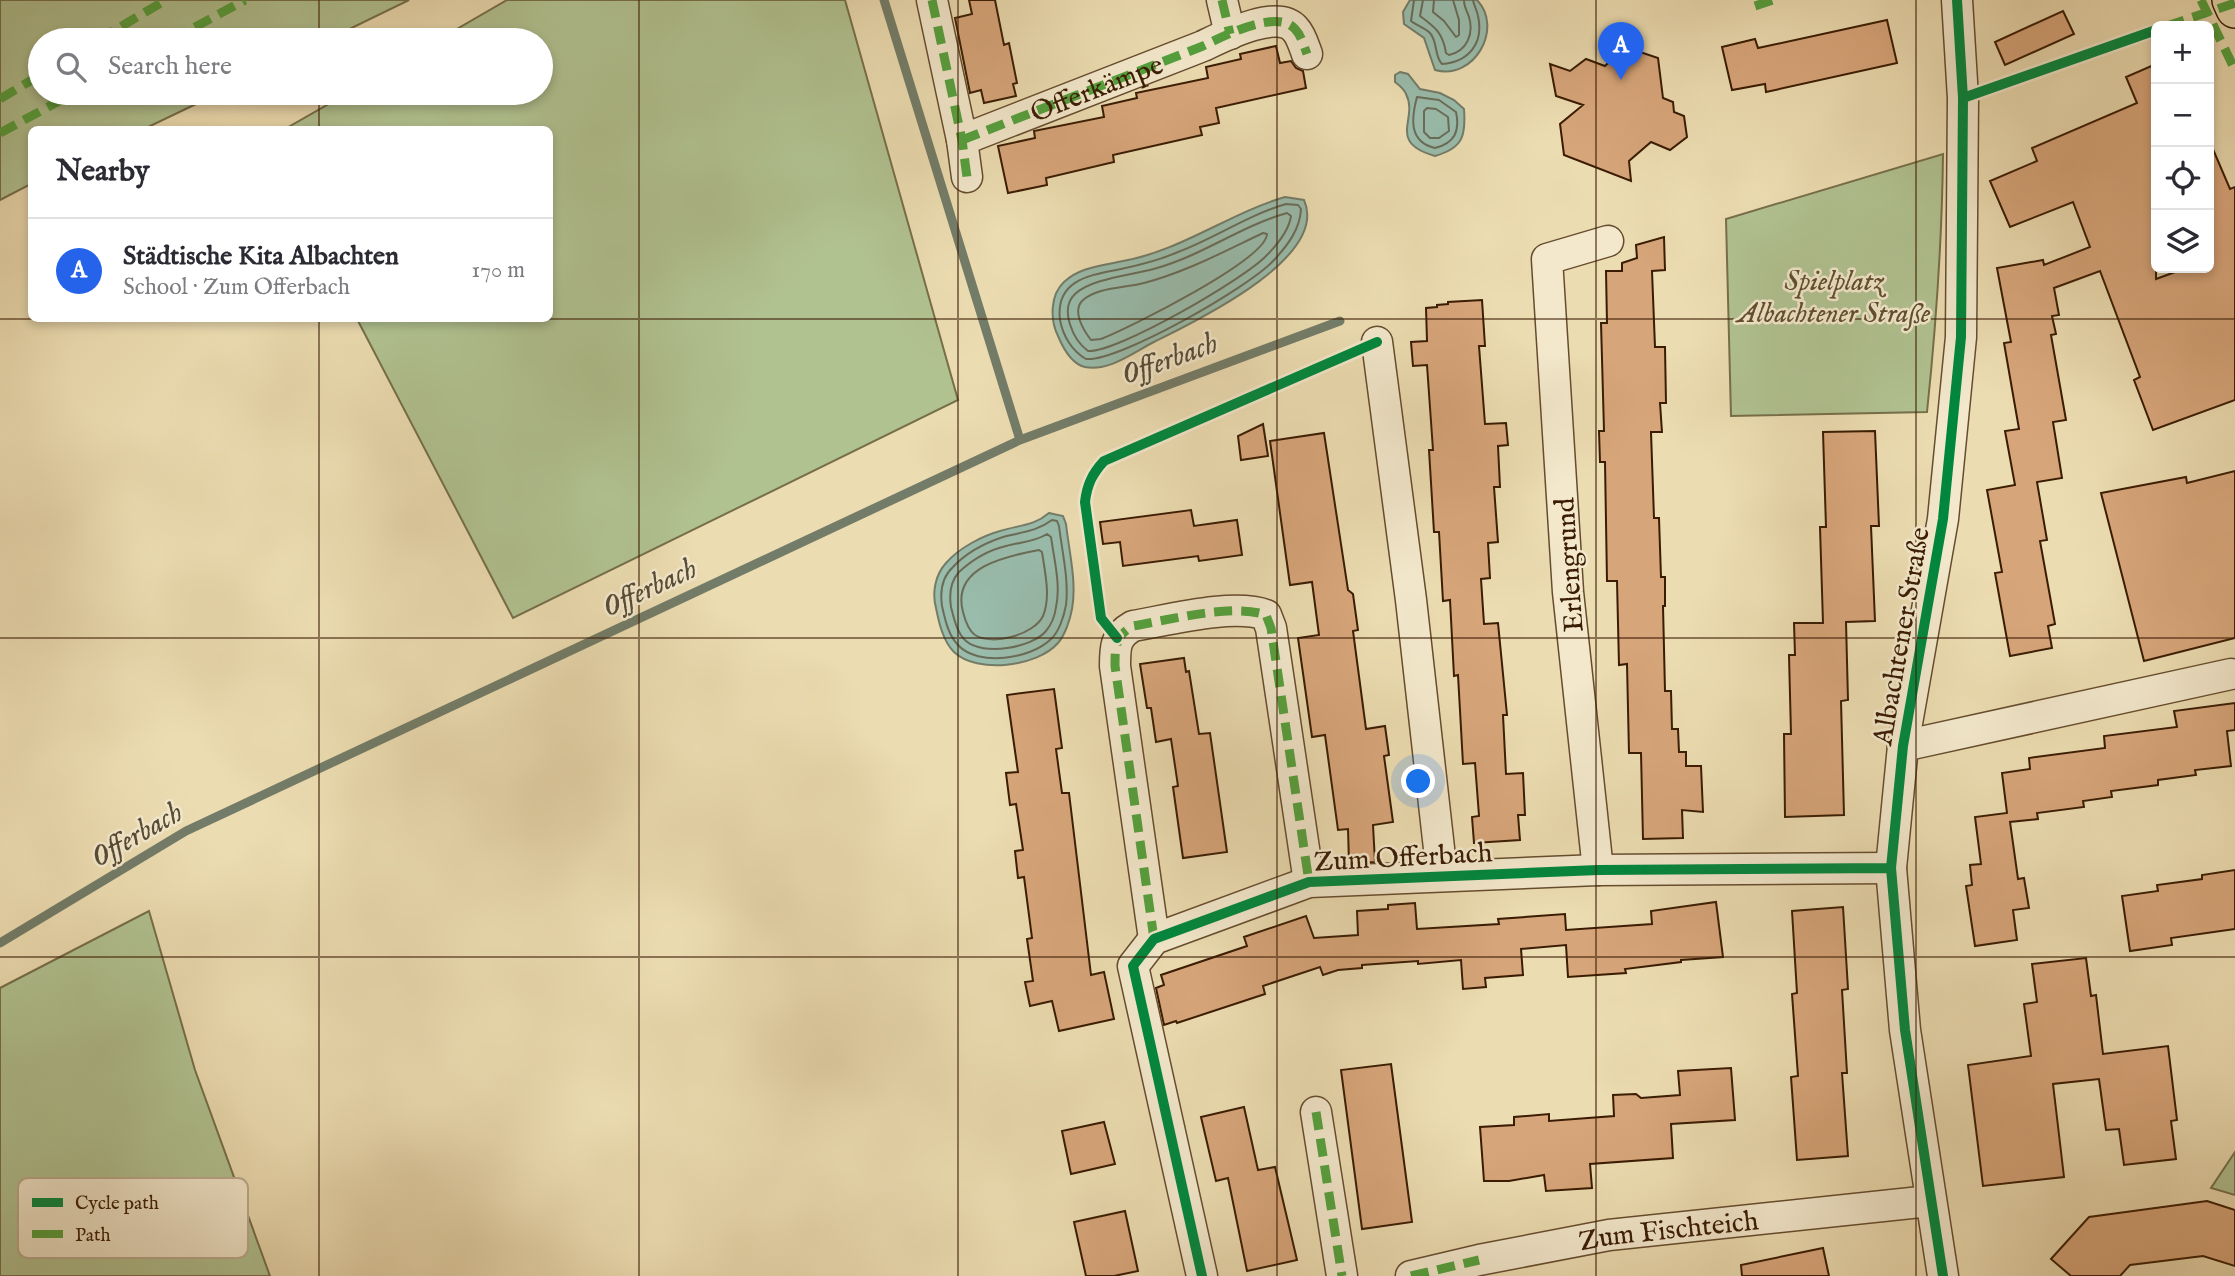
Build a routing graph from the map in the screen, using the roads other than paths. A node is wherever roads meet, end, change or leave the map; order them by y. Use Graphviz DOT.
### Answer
graph roads {
  1 [pos="932,0"];
  2 [pos="1222,0"];
  3 [pos="1957,0"];
  4 [pos="2231,0"];
  5 [pos="2235,9"];
  6 [pos="1230,34"];
  7 [pos="1307,54"];
  8 [pos="962,140"];
  9 [pos="967,177"];
  10 [pos="1608,241"];
  11 [pos="1377,342"];
  12 [pos="2231,674"];
  13 [pos="1903,746"];
  14 [pos="1891,868"];
  15 [pos="1598,870"];
  16 [pos="1442,875"];
  17 [pos="1309,882"];
  18 [pos="1154,939"];
  19 [pos="1316,1112"];
  20 [pos="1930,1201"];
  21 [pos="1202,1276"];
  22 [pos="1342,1276"];
  23 [pos="1411,1276"];
  24 [pos="1942,1276"];
  1 -- 8 [label="street"];
  2 -- 6 [label="street"];
  3 -- 13 [label="street, Albachtener Straße"];
  4 -- 5 [label="main road"];
  6 -- 7 [label="street, Offerkämpe"];
  6 -- 8 [label="street, Offerkämpe"];
  8 -- 9 [label="street"];
  10 -- 15 [label="street, Erlengrund"];
  11 -- 16 [label="street"];
  12 -- 13 [label="street, Albachtener Straße"];
  13 -- 14 [label="street, Albachtener Straße"];
  14 -- 15 [label="street, Zum Offerbach"];
  14 -- 20 [label="street, Albachtener Straße"];
  15 -- 16 [label="street, Zum Offerbach"];
  16 -- 17 [label="street, Zum Offerbach"];
  17 -- 18 [label="street, Zum Offerbach"];
  17 -- 18 [label="street, Zum Offerbach"];
  18 -- 21 [label="street"];
  19 -- 22 [label="street"];
  20 -- 23 [label="street, Zum Fischteich"];
  20 -- 24 [label="street, Albachtener Straße"];
}
